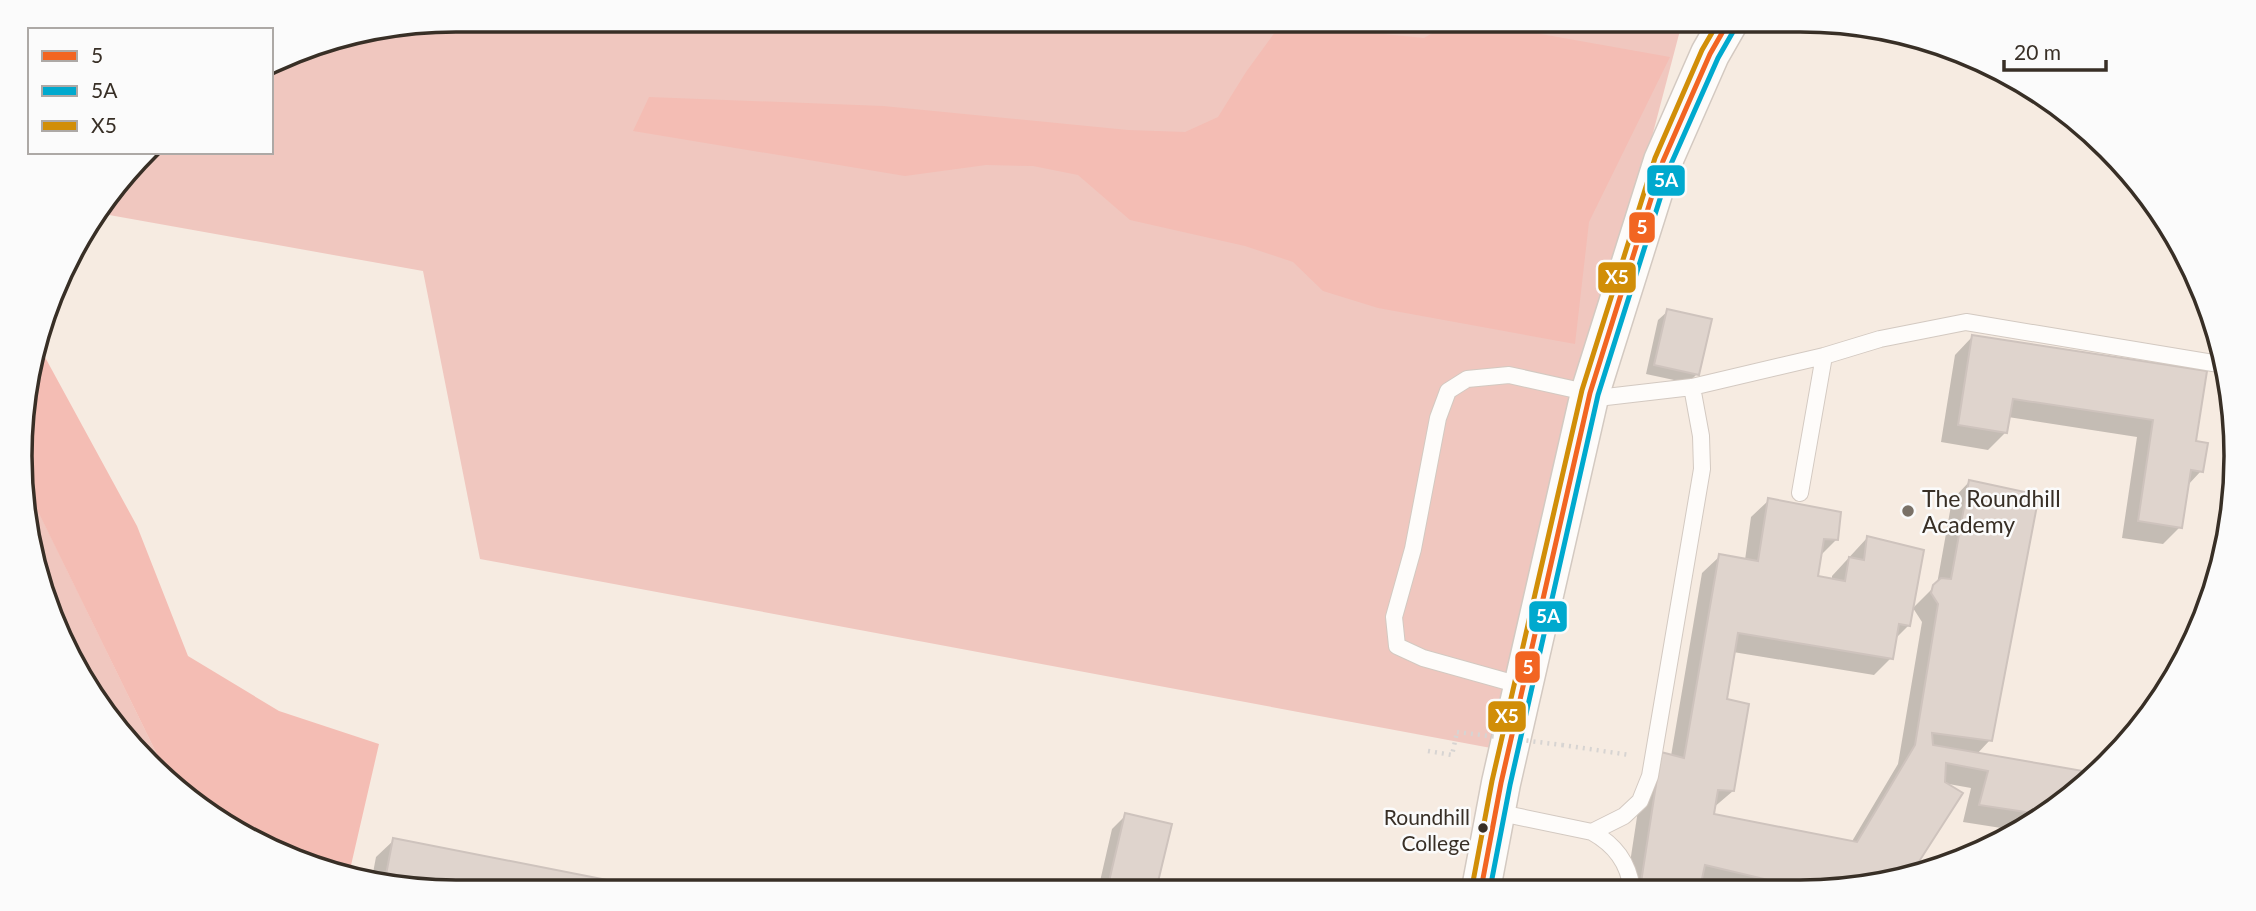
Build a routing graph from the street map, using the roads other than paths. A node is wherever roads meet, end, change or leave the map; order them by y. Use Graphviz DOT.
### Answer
graph roads {
  1 [pos="1723,32"];
  2 [pos="1824,356"];
  3 [pos="2214,363"];
  4 [pos="1692,387"];
  5 [pos="1589,396"];
  6 [pos="1800,493"];
  7 [pos="1523,686"];
  8 [pos="1496,812"];
  9 [pos="1592,832"];
  10 [pos="1483,880"];
  11 [pos="1630,880"];
  1 -- 5 [label="street"];
  2 -- 3 [label="lane"];
  2 -- 4 [label="lane"];
  2 -- 6 [label="lane"];
  4 -- 5 [label="lane"];
  4 -- 9 [label="lane"];
  5 -- 7 [label="street"];
  5 -- 7 [label="lane"];
  7 -- 8 [label="street"];
  8 -- 9 [label="lane"];
  8 -- 10 [label="street"];
  9 -- 11 [label="lane"];
}
